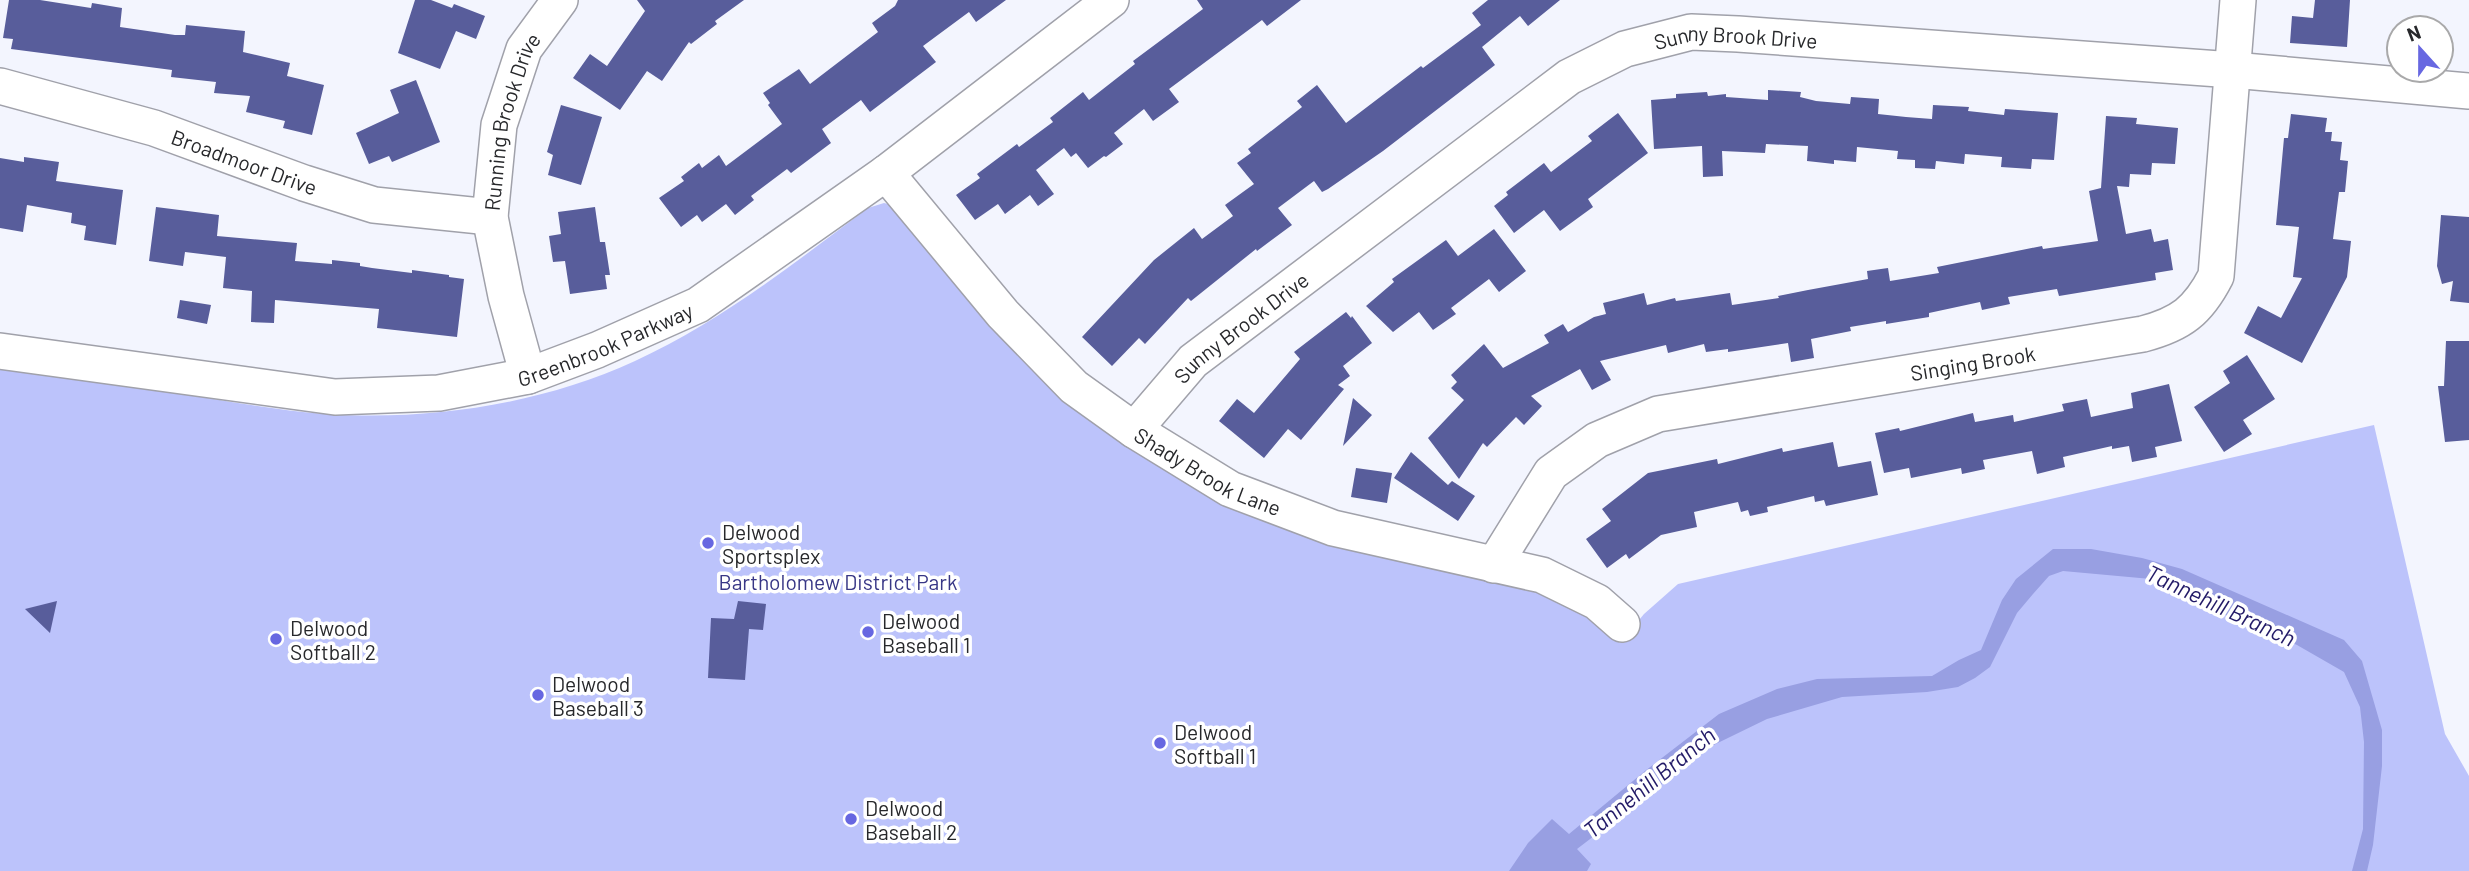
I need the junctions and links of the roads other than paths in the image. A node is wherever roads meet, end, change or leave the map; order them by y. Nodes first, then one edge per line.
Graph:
1 (560, 0) edge
2 (1111, 0) edge
3 (2238, 0) edge
4 (2234, 70) junction
5 (0, 86) edge
6 (2469, 91) edge
7 (886, 173) junction
8 (490, 217) junction
9 (0, 351) edge
10 (528, 376) junction
11 (1134, 429) junction
12 (1493, 565) junction
13 (1622, 624) dead end

1 - 8 street, Running Brook Drive
2 - 7 street, Greenbrook Parkway
3 - 4 street, Singing Brook
4 - 6 street, Sunny Brook Drive
4 - 11 street, Sunny Brook Drive
4 - 12 street, Singing Brook
5 - 8 street, Broadmoor Drive
7 - 10 street, Greenbrook Parkway
7 - 11 street, Shady Brook Lane
8 - 10 street, Running Brook Drive
9 - 10 street, Greenbrook Parkway
11 - 12 street, Shady Brook Lane
12 - 13 street, Shady Brook Lane

